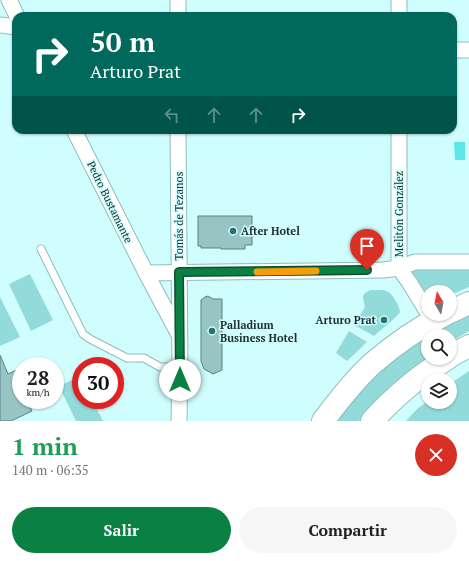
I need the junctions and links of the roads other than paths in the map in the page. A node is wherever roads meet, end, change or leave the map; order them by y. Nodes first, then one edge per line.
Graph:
1 (9, 0) edge
2 (178, 0) edge
3 (399, 0) edge
4 (15, 12) edge
5 (178, 12) edge
6 (399, 12) edge
7 (0, 25) edge
8 (12, 26) edge
9 (457, 50) edge
10 (469, 50) edge
11 (76, 134) edge
12 (178, 134) edge
13 (399, 134) edge
14 (41, 249) dead end
15 (469, 262) edge
16 (399, 268) junction
17 (179, 272) junction
18 (146, 273) junction
19 (421, 296) edge
20 (469, 303) edge
21 (457, 308) edge
22 (429, 321) edge
23 (179, 336) junction
24 (469, 346) edge
25 (457, 353) edge
26 (437, 365) edge
27 (180, 367) junction
28 (179, 421) edge
29 (323, 421) edge
30 (372, 421) edge

1 - 4 street
2 - 5 street
3 - 6 street
7 - 8 street
9 - 10 street
11 - 18 street, Pedro Bustamante
12 - 17 street, Tomás de Tezanos
13 - 16 street, Melitón González
14 - 27 lane
15 - 16 street
16 - 17 street
16 - 19 street, Melitón González
17 - 18 street
17 - 23 street, Tomás de Tezanos
18 - 23 street, Pedro Bustamante
20 - 21 main road
22 - 29 main road
23 - 27 street, Tomás de Tezanos
24 - 25 main road
26 - 30 main road
27 - 28 street, Tomás de Tezanos

